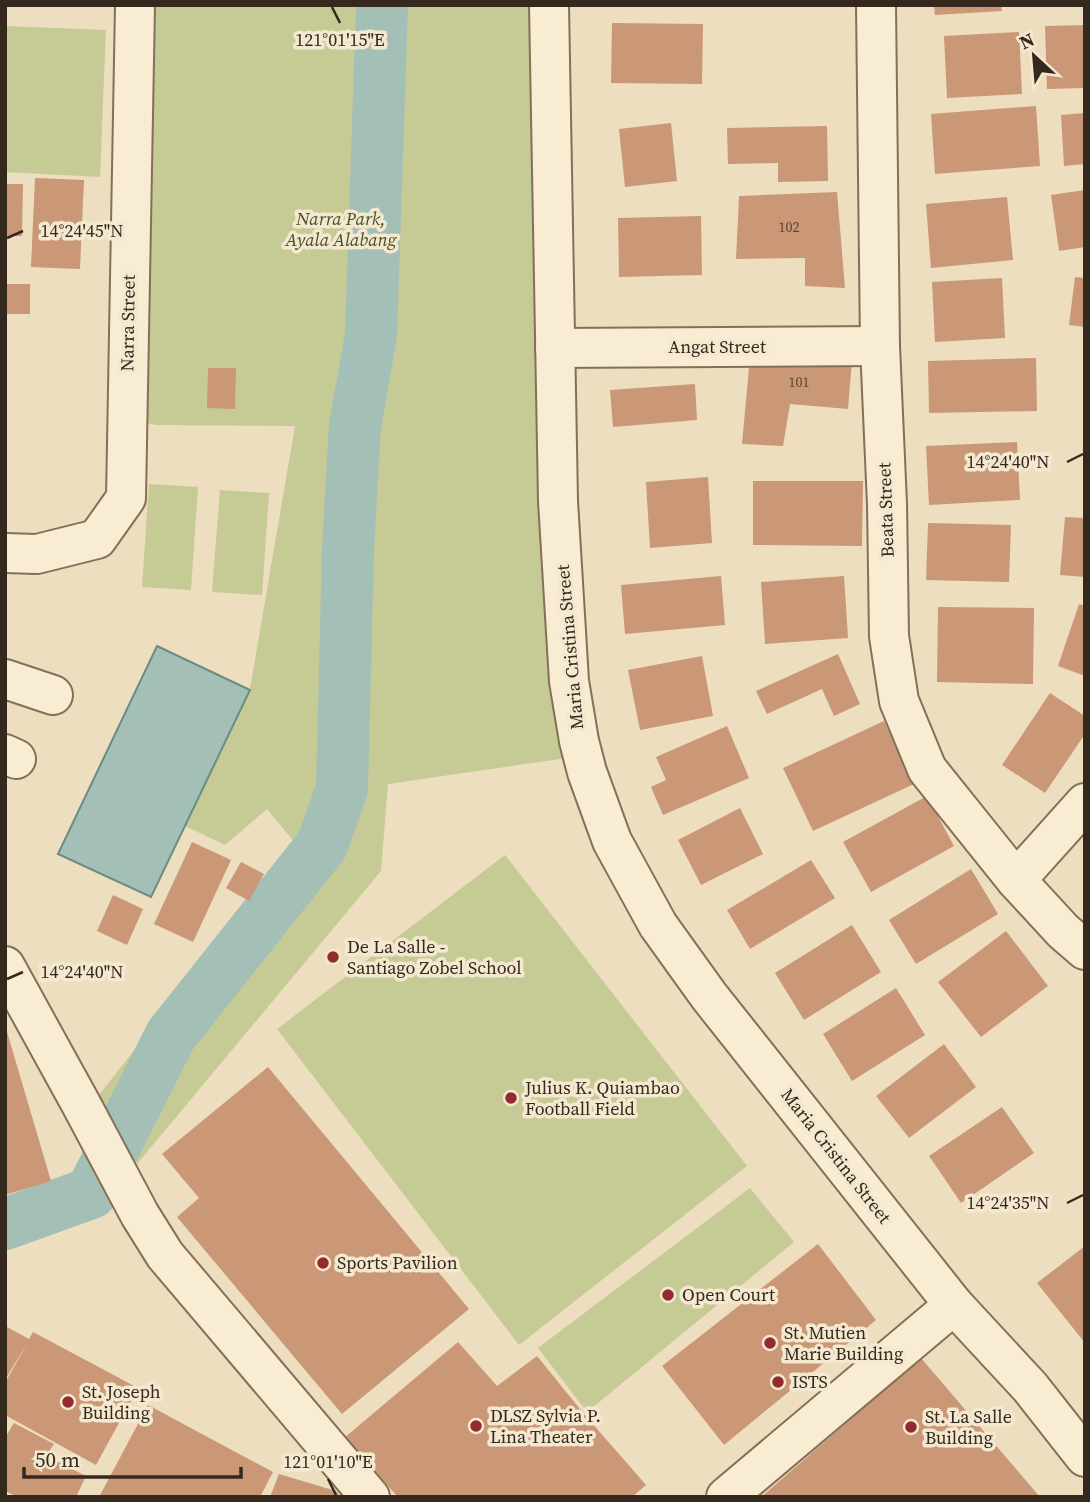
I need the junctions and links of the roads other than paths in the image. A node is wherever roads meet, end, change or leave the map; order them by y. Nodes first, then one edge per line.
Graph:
1 (135, 5) edge
2 (548, 5) edge
3 (876, 5) edge
4 (880, 346) junction
5 (555, 348) junction
6 (5, 553) edge
7 (5, 679) edge
8 (53, 695) dead end
9 (1085, 803) edge
10 (1016, 880) junction
11 (1085, 950) edge
12 (5, 966) edge
13 (954, 1305) junction
14 (1084, 1456) edge
15 (370, 1497) edge
16 (726, 1497) edge

1 - 6 street, Narra Street
2 - 5 street, Maria Cristina Street
3 - 4 street, Beata Street
4 - 5 street, Angat Street
4 - 10 street, Beata Street
5 - 13 street, Maria Cristina Street
7 - 8 street
9 - 10 street
10 - 11 street, Beata Street
12 - 15 street
13 - 14 street, Maria Cristina Street
13 - 16 street

